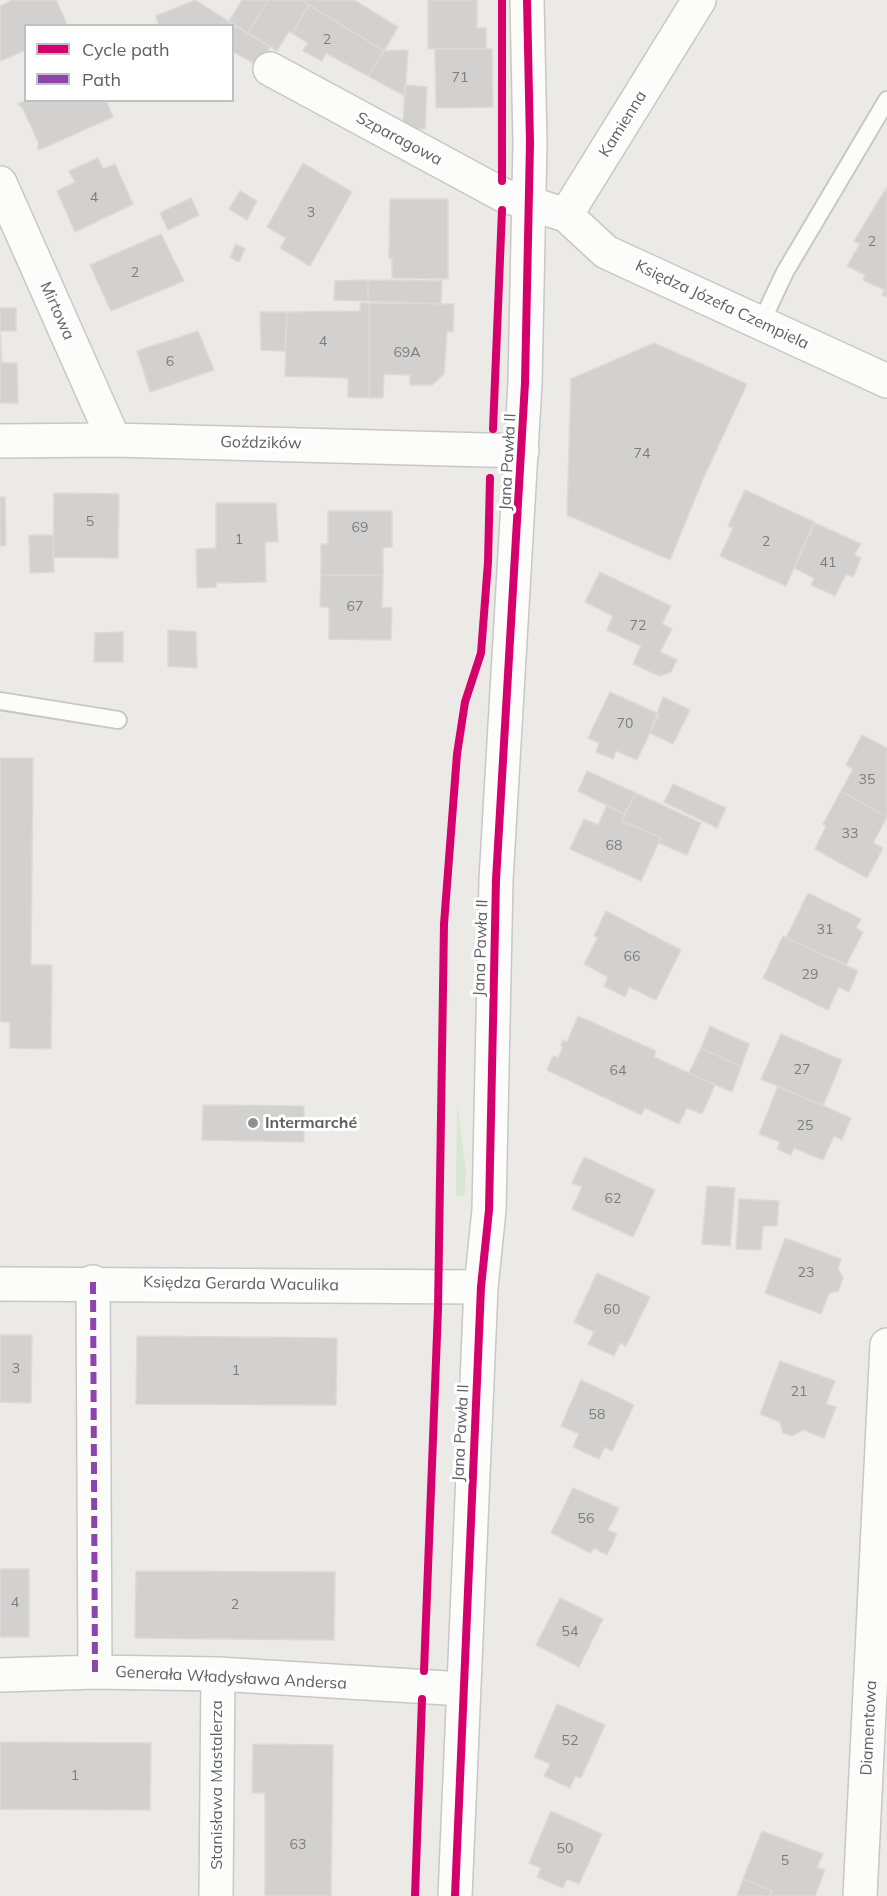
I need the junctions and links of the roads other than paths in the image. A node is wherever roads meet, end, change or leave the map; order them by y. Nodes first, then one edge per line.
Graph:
1 (527, 0) edge
2 (699, 0) edge
3 (270, 69) dead end
4 (887, 100) edge
5 (0, 183) edge
6 (529, 205) junction
7 (566, 215) junction
8 (761, 324) junction
9 (887, 381) edge
10 (114, 440) junction
11 (0, 441) edge
12 (522, 451) junction
13 (0, 701) edge
14 (118, 720) dead end
15 (93, 1282) junction
16 (0, 1284) edge
17 (481, 1287) junction
18 (887, 1345) edge
19 (95, 1672) junction
20 (218, 1674) junction
21 (0, 1675) edge
22 (463, 1689) junction
23 (216, 1896) edge
24 (455, 1896) edge
25 (860, 1896) edge

1 - 6 street, Jana Pawła II
2 - 7 street, Kamienna
3 - 6 street, Szparagowa
4 - 8 lane
5 - 10 street, Mirtowa
6 - 7 street
6 - 12 street, Jana Pawła II
7 - 8 street, Księdza Józefa Czempiela
8 - 9 street, Księdza Józefa Czempiela
10 - 11 street, Goździków
10 - 12 street, Goździków
12 - 17 street, Jana Pawła II
13 - 14 lane
15 - 16 street, Księdza Gerarda Waculika
15 - 17 street, Księdza Gerarda Waculika
15 - 19 street
17 - 22 street, Jana Pawła II
18 - 25 street, Diamentowa
19 - 20 street, Generała Władysława Andersa
19 - 21 street, Generała Władysława Andersa
20 - 22 street, Generała Władysława Andersa
20 - 23 street, Stanisława Mastalerza
22 - 24 street, Jana Pawła II

